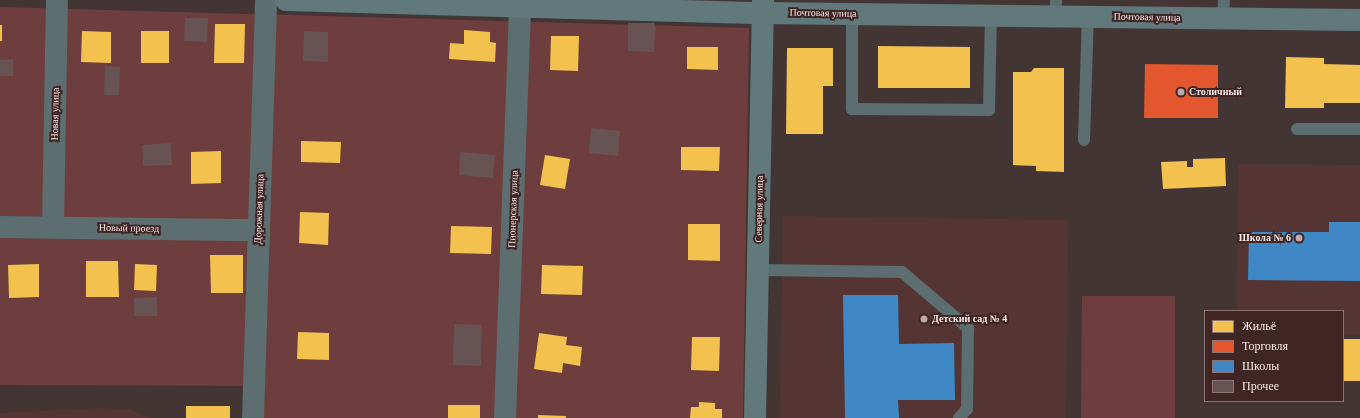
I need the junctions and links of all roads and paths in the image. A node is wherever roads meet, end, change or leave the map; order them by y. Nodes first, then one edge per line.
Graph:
1 (57, 0) edge
2 (266, 0) edge
3 (286, 0) edge
4 (520, 3) edge
5 (763, 6) edge
6 (930, 7) edge
7 (1056, 8) edge
8 (1224, 9) edge
9 (852, 14) junction
10 (991, 15) junction
11 (1088, 16) junction
12 (1360, 20) edge
13 (1297, 129) dead end
14 (1360, 129) edge
15 (1084, 140) dead end
16 (0, 227) edge
17 (53, 227) junction
18 (259, 230) junction
19 (758, 270) junction
20 (253, 418) edge
21 (505, 418) edge
22 (755, 418) edge
23 (959, 418) edge

1 - 17 street, Новая улица
2 - 18 street, Дорожная улица
3 - 4 street, Почтовая улица
4 - 5 street, Почтовая улица
4 - 21 street, Пионерская улица
5 - 9 street, Почтовая улица
5 - 19 street, Северная улица
6 - 9 street, Почтовая улица
6 - 10 street, Почтовая улица
7 - 10 street, Почтовая улица
7 - 11 street, Почтовая улица
8 - 11 street, Почтовая улица
8 - 12 street, Почтовая улица
9 - 10 lane
11 - 15 lane
13 - 14 lane
16 - 17 street, Новый проезд
17 - 18 street, Новый проезд
18 - 20 street, Дорожная улица
19 - 22 street, Северная улица
19 - 23 lane

